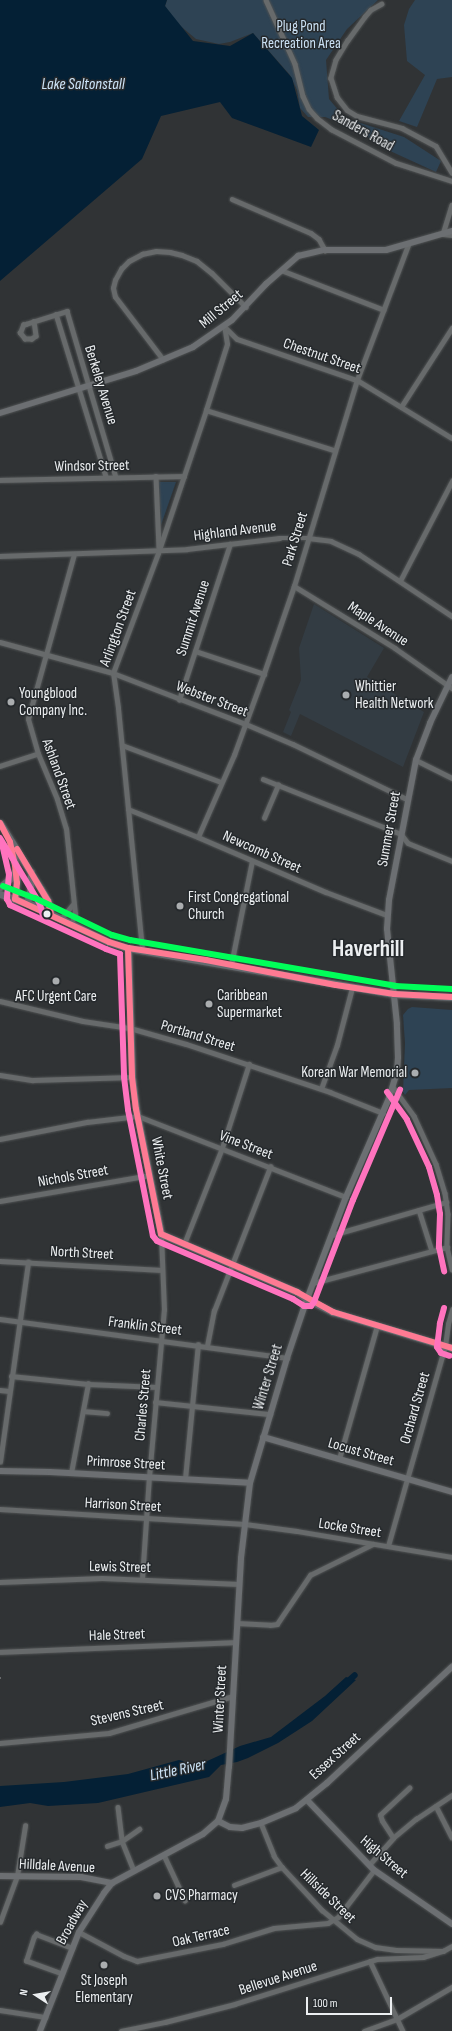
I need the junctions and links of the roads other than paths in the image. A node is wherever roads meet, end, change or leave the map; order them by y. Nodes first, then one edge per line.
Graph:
1 (266, 0) edge
2 (382, 4) dead end
3 (452, 172) edge
4 (452, 181) edge
5 (232, 198) dead end
6 (452, 205) edge
7 (452, 231) edge
8 (443, 234) junction
9 (452, 235) edge
10 (408, 245) junction
11 (325, 250) junction
12 (281, 270) junction
13 (246, 306) junction
14 (384, 310) junction
15 (56, 314) junction
16 (34, 321) junction
17 (224, 326) junction
18 (452, 328) edge
19 (163, 360) junction
20 (357, 380) junction
21 (89, 386) junction
22 (79, 389) junction
23 (401, 407) junction
24 (206, 410) junction
25 (0, 413) edge
26 (452, 438) edge
27 (334, 450) junction
28 (156, 476) junction
29 (184, 476) junction
30 (106, 477) junction
31 (116, 477) junction
32 (0, 480) edge
33 (452, 481) edge
34 (308, 538) junction
35 (230, 544) junction
36 (159, 551) junction
37 (74, 554) junction
38 (0, 556) edge
39 (400, 581) junction
40 (294, 586) junction
41 (452, 616) edge
42 (0, 642) edge
43 (195, 651) junction
44 (46, 656) junction
45 (113, 674) junction
46 (264, 674) junction
47 (452, 677) edge
48 (450, 686) edge
49 (179, 700) junction
50 (246, 724) junction
51 (122, 745) junction
52 (38, 754) junction
53 (416, 760) junction
54 (0, 766) edge
55 (452, 777) edge
56 (263, 779) dead end
57 (222, 782) junction
58 (278, 785) junction
59 (407, 799) junction
60 (128, 809) junction
61 (264, 818) dead end
62 (0, 822) edge
63 (400, 834) junction
64 (198, 837) junction
65 (10, 842) junction
66 (252, 861) junction
67 (452, 861) edge
68 (16, 868) junction
69 (31, 872) junction
70 (0, 887) edge
71 (0, 894) edge
72 (15, 899) junction
73 (26, 903) junction
74 (73, 904) junction
75 (51, 914) junction
76 (387, 915) junction
77 (61, 919) junction
78 (71, 924) junction
79 (128, 948) junction
80 (142, 949) junction
81 (231, 965) junction
82 (352, 988) junction
83 (394, 994) junction
84 (452, 997) edge
85 (0, 1001) edge
86 (130, 1028) junction
87 (249, 1064) junction
88 (0, 1075) edge
89 (132, 1077) junction
90 (393, 1087) junction
91 (321, 1089) junction
92 (383, 1113) junction
93 (138, 1116) junction
94 (0, 1139) edge
95 (222, 1148) junction
96 (270, 1167) junction
97 (150, 1175) junction
98 (346, 1196) junction
99 (0, 1201) edge
100 (446, 1202) junction
101 (419, 1210) junction
102 (160, 1234) junction
103 (332, 1235) junction
104 (184, 1244) junction
105 (448, 1247) junction
106 (432, 1251) junction
107 (0, 1261) edge
108 (28, 1262) junction
109 (232, 1264) junction
110 (452, 1269) edge
111 (162, 1270) junction
112 (313, 1283) junction
113 (307, 1299) junction
114 (452, 1310) edge
115 (0, 1319) edge
116 (20, 1322) junction
117 (377, 1326) junction
118 (161, 1340) junction
119 (198, 1345) junction
120 (207, 1346) junction
121 (449, 1347) edge
122 (287, 1358) junction
123 (11, 1376) junction
124 (88, 1384) junction
125 (157, 1387) junction
126 (0, 1390) edge
127 (9, 1391) junction
128 (155, 1402) junction
129 (191, 1406) junction
130 (83, 1411) junction
131 (107, 1414) dead end
132 (270, 1414) junction
133 (263, 1437) junction
134 (338, 1459) junction
135 (0, 1462) edge
136 (0, 1471) edge
137 (71, 1473) junction
138 (149, 1477) junction
139 (407, 1478) junction
140 (185, 1479) junction
141 (250, 1483) junction
142 (452, 1491) edge
143 (0, 1509) edge
144 (146, 1518) junction
145 (245, 1524) junction
146 (373, 1544) junction
147 (388, 1546) junction
148 (452, 1557) edge
149 (142, 1579) junction
150 (0, 1582) edge
151 (239, 1584) junction
152 (237, 1623) junction
153 (236, 1642) junction
154 (0, 1652) edge
155 (452, 1667) edge
156 (233, 1696) junction
157 (0, 1743) edge
158 (409, 1788) dead end
159 (452, 1796) edge
160 (307, 1800) junction
161 (436, 1806) junction
162 (118, 1807) dead end
163 (218, 1821) junction
164 (261, 1823) junction
165 (24, 1826) dead end
166 (139, 1829) dead end
167 (452, 1837) edge
168 (394, 1838) junction
169 (122, 1841) junction
170 (107, 1846) dead end
171 (164, 1855) junction
172 (282, 1867) junction
173 (372, 1867) junction
174 (134, 1871) junction
175 (0, 1876) edge
176 (17, 1876) junction
177 (112, 1883) junction
178 (234, 1885) dead end
179 (185, 1900) dead end
180 (334, 1921) junction
181 (0, 1922) edge
182 (452, 1924) edge
183 (79, 1932) junction
184 (452, 1946) edge
185 (72, 1948) junction
186 (443, 1951) junction
187 (370, 1961) junction
188 (62, 1974) junction
189 (452, 1987) edge
190 (0, 2010) edge
191 (45, 2017) junction
192 (396, 2019) junction
193 (40, 2031) edge
194 (121, 2031) edge
195 (364, 2031) edge
196 (403, 2031) edge

1 - 4 street, Sanders Road
2 - 3 street
5 - 11 street
6 - 8 street
7 - 8 main road, Mill Street
8 - 9 street
8 - 10 main road, Mill Street
10 - 11 main road, Mill Street
10 - 14 street, Park Street
11 - 12 main road, Mill Street
12 - 13 main road, Mill Street
12 - 14 street
13 - 17 main road, Mill Street
13 - 19 street
14 - 20 street, Park Street
15 - 16 street, Berkeley Avenue
15 - 21 street, Berkeley Avenue
15 - 22 street, Berkeley Avenue
16 - 16 street, Berkeley Avenue
17 - 19 main road, Mill Street
17 - 20 street, Chestnut Street
17 - 24 street, Arlington Street
18 - 23 street
19 - 21 main road, Mill Street
20 - 23 street, Chestnut Street
20 - 27 street, Park Street
21 - 22 main road, Mill Street
21 - 31 street, Berkeley Avenue
22 - 25 main road, Mill Street
22 - 30 street, Berkeley Avenue
23 - 26 street, Chestnut Street
24 - 27 street
24 - 29 street, Arlington Street
27 - 34 street, Park Street
28 - 29 street, Windsor Street
28 - 31 street, Windsor Street
28 - 36 street
29 - 36 street, Arlington Street
30 - 31 street, Windsor Street
30 - 32 street, Windsor Street
33 - 39 street
34 - 35 street, Highland Avenue
34 - 39 street, Highland Avenue
34 - 40 street, Park Street
35 - 36 street, Highland Avenue
35 - 43 street, Summit Avenue
36 - 37 street, Highland Avenue
36 - 45 street, Arlington Street
37 - 38 street, Highland Avenue
37 - 44 street, Ashland Street
39 - 41 street, Highland Avenue
40 - 46 street, Park Street
40 - 48 street, Maple Avenue
42 - 44 street, Webster Street
43 - 46 street
43 - 49 street, Summit Avenue
44 - 45 street, Webster Street
44 - 52 street, Ashland Street
45 - 49 street, Webster Street
45 - 51 street, Arlington Street
46 - 50 street, Park Street
47 - 48 main road, Summer Street
48 - 53 main road, Summer Street
49 - 50 street, Webster Street
50 - 57 street, Park Street
50 - 59 street, Webster Street
51 - 57 street
51 - 60 street, Arlington Street
52 - 54 street
52 - 74 street, Ashland Street
53 - 55 street
53 - 59 main road, Summer Street
56 - 58 street
57 - 64 street, Park Street
58 - 61 street
58 - 63 street
59 - 63 main road, Summer Street
60 - 64 street, Newcomb Street
60 - 80 street, Arlington Street
62 - 65 main road
63 - 67 street
63 - 76 main road, Summer Street
64 - 66 street, Newcomb Street
65 - 68 main road
65 - 69 main road
66 - 76 street, Newcomb Street
66 - 81 street
68 - 70 main road
68 - 72 main road
69 - 73 main road
69 - 75 main road
71 - 72 main road
72 - 73 main road
73 - 75 main road
74 - 77 street
74 - 78 street, Ashland Street
75 - 77 main road
76 - 83 main road, Summer Street
77 - 78 main road
78 - 79 main road
79 - 80 main road
79 - 86 main road, White Street
80 - 81 main road
81 - 82 main road
82 - 83 main road
82 - 91 street
83 - 84 main road
83 - 90 main road, Winter Street
85 - 86 street, Portland Street
86 - 87 street, Portland Street
86 - 89 main road, White Street
87 - 91 street, Portland Street
87 - 95 street
88 - 89 street
89 - 93 main road, White Street
90 - 92 main road, Winter Street
90 - 100 street
91 - 92 street, Portland Street
92 - 98 main road, Winter Street
93 - 94 street
93 - 95 street, Vine Street
93 - 97 main road, White Street
95 - 96 street, Vine Street
95 - 104 street
96 - 98 street, Vine Street
96 - 109 street
97 - 99 street, Nichols Street
97 - 102 main road, White Street
98 - 103 main road, Winter Street
100 - 101 street
100 - 105 street
101 - 103 street
101 - 106 street
102 - 104 main road
102 - 111 street, Charles Street
103 - 112 main road, Winter Street
104 - 109 main road
105 - 106 street
105 - 110 street
106 - 112 street
107 - 108 street, North Street
108 - 111 street, North Street
108 - 116 street
109 - 113 main road
109 - 120 street
111 - 118 street, Charles Street
112 - 113 main road, Winter Street
113 - 117 main road
113 - 122 main road, Winter Street
114 - 121 street, Orchard Street
115 - 116 street, Franklin Street
116 - 118 street, Franklin Street
116 - 123 street
117 - 121 main road
117 - 134 street
118 - 119 street, Franklin Street
118 - 125 street, Charles Street
119 - 120 street, Franklin Street
119 - 129 street
120 - 122 street, Franklin Street
121 - 139 street, Orchard Street
122 - 132 main road, Winter Street
123 - 124 street
123 - 127 street
124 - 125 street
124 - 130 street
125 - 128 street, Charles Street
126 - 127 street
127 - 135 street
128 - 129 street
128 - 138 street, Charles Street
129 - 132 street
129 - 140 street
130 - 131 street
130 - 137 street
132 - 133 main road, Winter Street
133 - 134 main road, Locust Street
133 - 141 main road, Winter Street
134 - 139 main road, Locust Street
136 - 137 main road, Primrose Street
137 - 138 main road, Primrose Street
138 - 140 main road, Primrose Street
138 - 144 street, Charles Street
139 - 142 main road, Locust Street
139 - 147 street, Orchard Street
140 - 141 main road, Primrose Street
141 - 145 main road, Winter Street
143 - 144 street, Harrison Street
144 - 145 street, Harrison Street
144 - 149 street, Charles Street
145 - 146 street, Locke Street
145 - 151 main road, Winter Street
146 - 147 street, Locke Street
146 - 152 street
147 - 148 street, Locke Street
149 - 150 street, Lewis Street
149 - 151 street, Lewis Street
151 - 152 main road, Winter Street
152 - 153 main road, Winter Street
153 - 154 street, Hale Street
153 - 156 main road, Winter Street
155 - 160 main road, Essex Street
156 - 157 street, Stevens Street
156 - 163 main road, Winter Street
158 - 168 street
159 - 161 street
160 - 164 main road, Essex Street
160 - 173 main road, High Street
161 - 167 street
161 - 168 street
162 - 169 street
163 - 164 main road, Essex Street
163 - 171 main road, Broadway
164 - 172 street, Hillside Street
165 - 176 street
166 - 169 street
168 - 173 street
169 - 170 street
169 - 174 street
171 - 174 main road, Broadway
171 - 179 street
172 - 178 street
172 - 180 street, Hillside Street
173 - 180 street
173 - 182 main road, High Street
174 - 177 main road, Broadway
175 - 176 main road, Hilldale Avenue
176 - 177 main road, Hilldale Avenue
176 - 181 street
177 - 183 main road, Broadway
180 - 183 street, Oak Terrace
180 - 186 street, Hillside Street
183 - 185 main road, Broadway
184 - 186 street, Hillside Street
185 - 188 main road, Broadway
185 - 188 street
186 - 187 street, Bellevue Avenue
187 - 192 street
187 - 194 street, Bellevue Avenue
188 - 191 main road, Broadway
189 - 192 street
190 - 191 street
191 - 193 main road, Broadway
192 - 195 street
192 - 196 street

